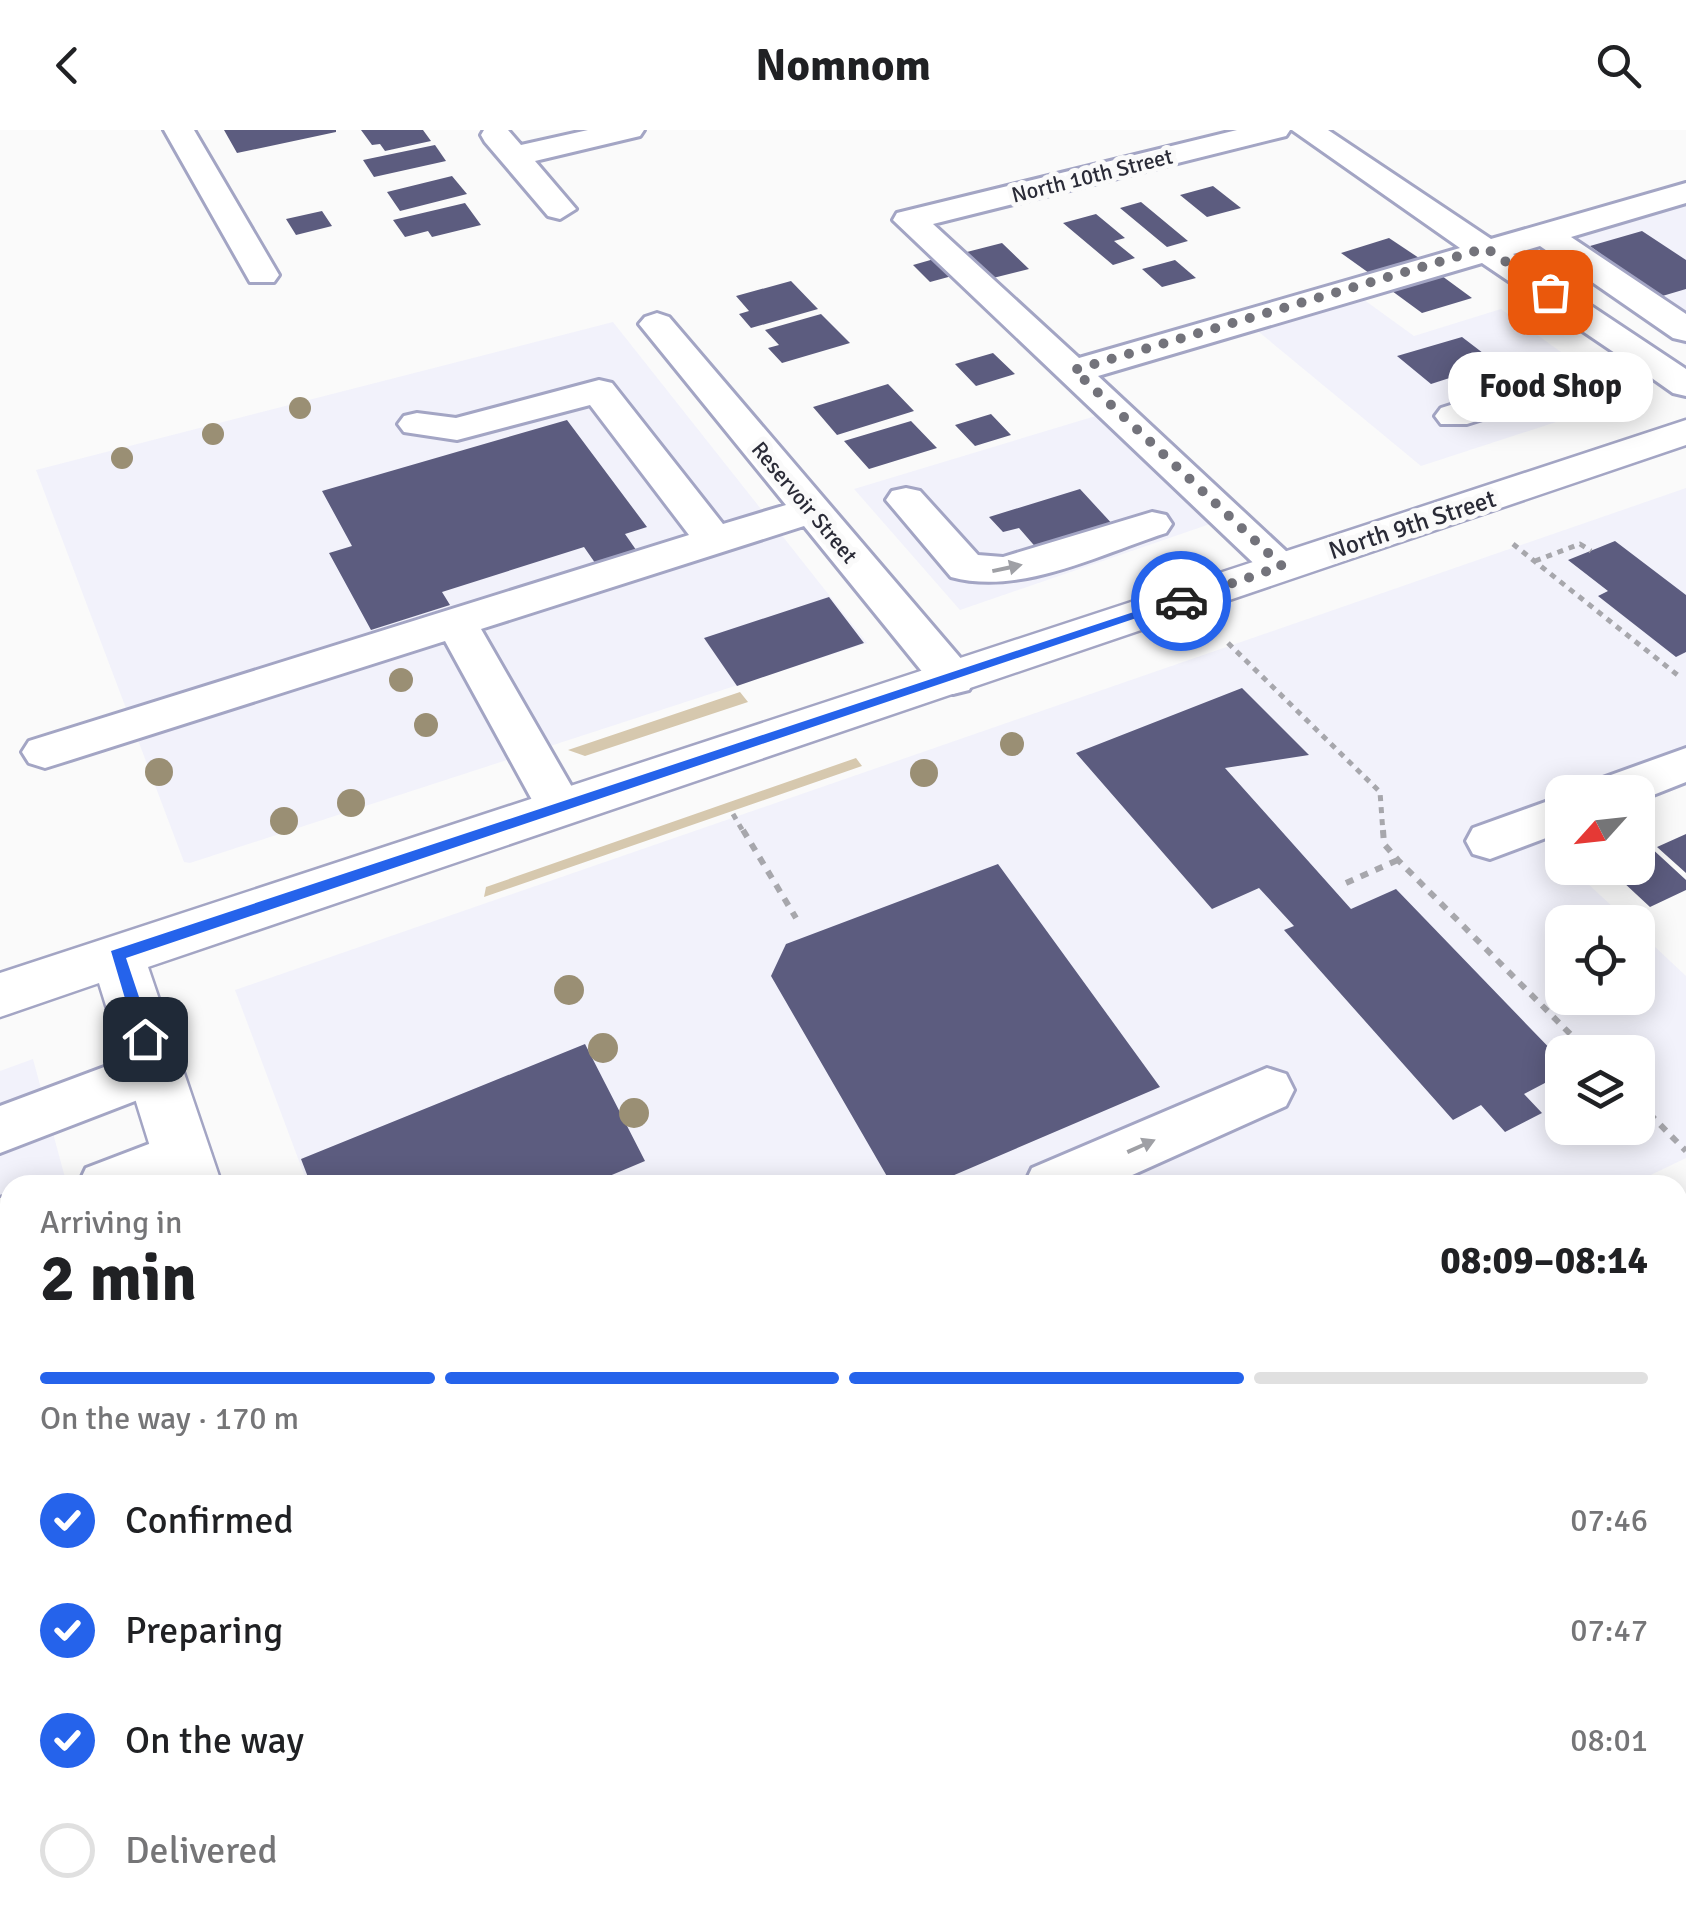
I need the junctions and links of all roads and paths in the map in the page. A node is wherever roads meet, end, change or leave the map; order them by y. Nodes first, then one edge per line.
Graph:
1 (179, 130) edge
2 (492, 130) edge
3 (629, 130) edge
4 (1276, 130) edge
5 (1306, 130) edge
6 (514, 156) junction
7 (1686, 193) edge
8 (560, 209) dead end
9 (1543, 233) junction
10 (1486, 248) junction
11 (262, 276) dead end
12 (1680, 321) edge
13 (657, 324) dead end
14 (1629, 346) junction
15 (1074, 370) junction
16 (1686, 385) edge
17 (1454, 416) dead end
18 (417, 424) dead end
19 (1686, 432) edge
20 (906, 500) dead end
21 (812, 510) junction
22 (1152, 524) dead end
23 (715, 541) junction
24 (1513, 544) dead end
25 (1590, 551) dead end
26 (1535, 561) junction
27 (1282, 566) junction
28 (456, 622) junction
29 (1228, 643) dead end
30 (1680, 677) dead end
31 (953, 679) junction
32 (44, 752) dead end
33 (1686, 764) edge
34 (1655, 776) edge
35 (560, 808) junction
36 (733, 814) dead end
37 (1545, 820) edge
38 (1490, 842) dead end
39 (1398, 860) junction
40 (1346, 883) dead end
41 (796, 918) dead end
42 (117, 955) junction
43 (0, 995) edge
44 (1571, 1035) edge
45 (155, 1070) junction
46 (1267, 1090) dead end
47 (1655, 1119) edge
48 (0, 1130) edge
49 (1686, 1151) edge
50 (188, 1170) edge
51 (161, 1175) edge
52 (1075, 1175) edge

1 - 11 street
2 - 6 street
3 - 6 street
4 - 15 street, North 10th Street
5 - 10 street
6 - 8 street
7 - 9 street
9 - 10 street
9 - 12 street
10 - 14 street
10 - 15 street
12 - 14 street
13 - 21 street, Reservoir Street
14 - 16 street
14 - 17 street
15 - 27 street
18 - 23 street
19 - 27 main road, North 9th Street
20 -> 22 street
21 - 23 street
21 - 31 street, Reservoir Street
23 - 28 street
24 - 26 path
25 - 26 path
26 - 30 path
27 - 31 main road, North 9th Street
28 - 32 street
28 - 35 street
29 - 39 path
31 - 35 main road, North 9th Street
33 - 34 street
35 - 42 main road, North 9th Street
36 - 41 path
37 - 38 street
39 - 40 path
39 - 44 path
42 - 43 main road, North 9th Street
42 - 45 main road
45 - 48 street
45 - 50 main road
52 -> 46 street
47 - 49 path
50 - 51 street

